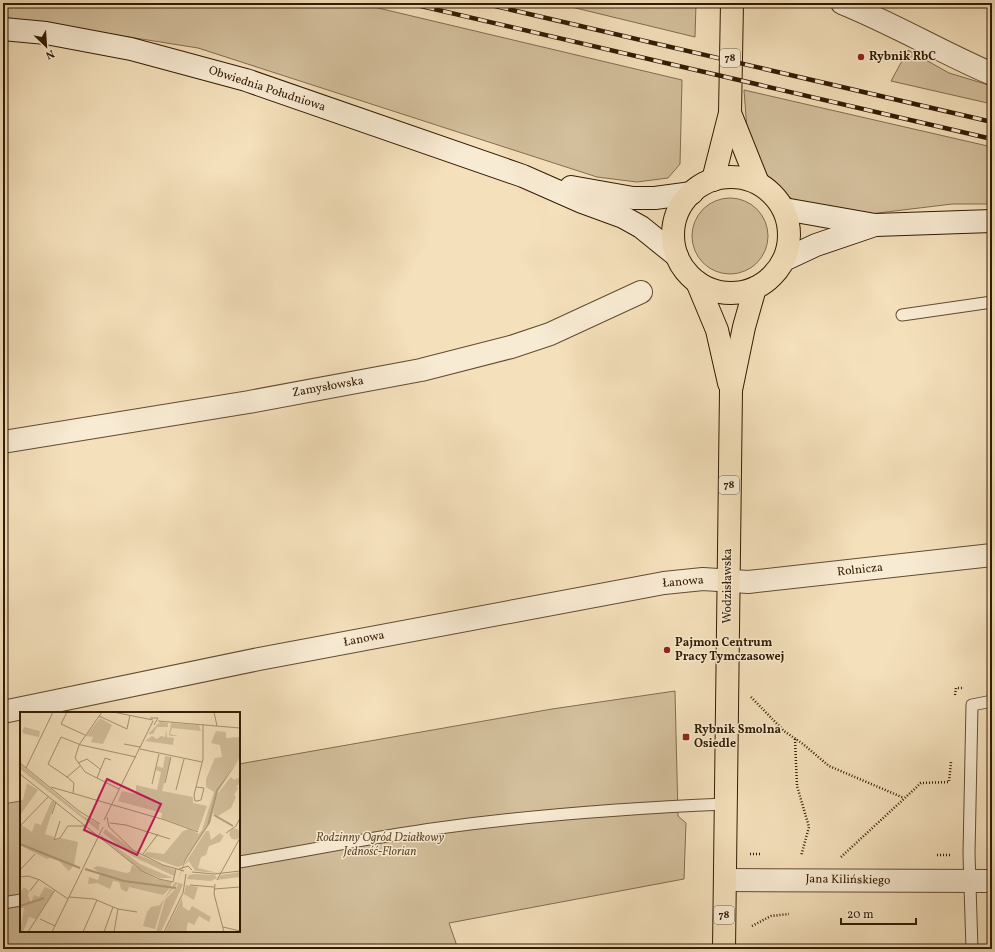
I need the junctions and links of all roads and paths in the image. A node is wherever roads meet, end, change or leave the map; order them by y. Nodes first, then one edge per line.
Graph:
1 (732, 3) edge
2 (842, 3) edge
3 (3, 29) edge
4 (992, 74) edge
5 (730, 113) junction
6 (523, 176) junction
7 (713, 180) junction
8 (758, 184) junction
9 (692, 192) junction
10 (784, 209) junction
11 (992, 221) edge
12 (875, 225) junction
13 (677, 256) junction
14 (784, 260) junction
15 (697, 282) junction
16 (755, 288) junction
17 (641, 292) dead end
18 (992, 302) edge
19 (902, 315) dead end
20 (731, 390) junction
21 (3, 442) edge
22 (992, 555) edge
23 (728, 580) junction
24 (970, 688) dead end
25 (748, 693) dead end
26 (955, 696) dead end
27 (992, 701) edge
28 (3, 712) edge
29 (795, 738) junction
30 (951, 758) dead end
31 (904, 798) junction
32 (726, 804) junction
33 (801, 856) dead end
34 (841, 857) dead end
35 (240, 862) edge
36 (725, 880) junction
37 (970, 881) junction
38 (992, 881) edge
39 (20, 900) edge
40 (3, 903) edge
41 (789, 914) dead end
42 (752, 926) dead end
43 (724, 949) edge
44 (972, 949) edge

1 - 5 main road, 78
2 - 4 street
3 - 6 street, Obwiednia Południowa
5 - 7 main road, 78
5 - 8 main road, 78
6 - 9 street, Obwiednia Południowa
6 - 13 street, Obwiednia Południowa
7 - 8 main road, 78
7 - 9 main road, 78
8 - 10 main road, 78
9 - 13 main road, 78
10 - 12 street
10 - 14 main road, 78
11 - 12 street
12 - 14 street
13 - 15 main road, 78
14 - 16 main road, 78
15 - 16 main road, 78
15 - 20 main road, Wodzisławska / 78
16 - 20 main road, Wodzisławska / 78
17 - 21 street, Zamysłowska
18 - 19 lane
20 - 23 main road, Wodzisławska / 78
22 - 23 street, Rolnicza
23 - 28 street, Łanowa
23 - 32 main road, Wodzisławska / 78
24 - 26 path
25 - 29 path
27 - 37 lane
29 - 31 path
29 - 33 path
30 - 31 path
31 - 34 path
32 - 35 lane
32 - 36 main road, Wodzisławska / 78
36 - 37 street, Jana Kilińskiego
36 - 43 main road, Wodzisławska / 78
37 - 38 street, Jana Kilińskiego
37 - 44 lane
39 - 40 lane
41 - 42 path

